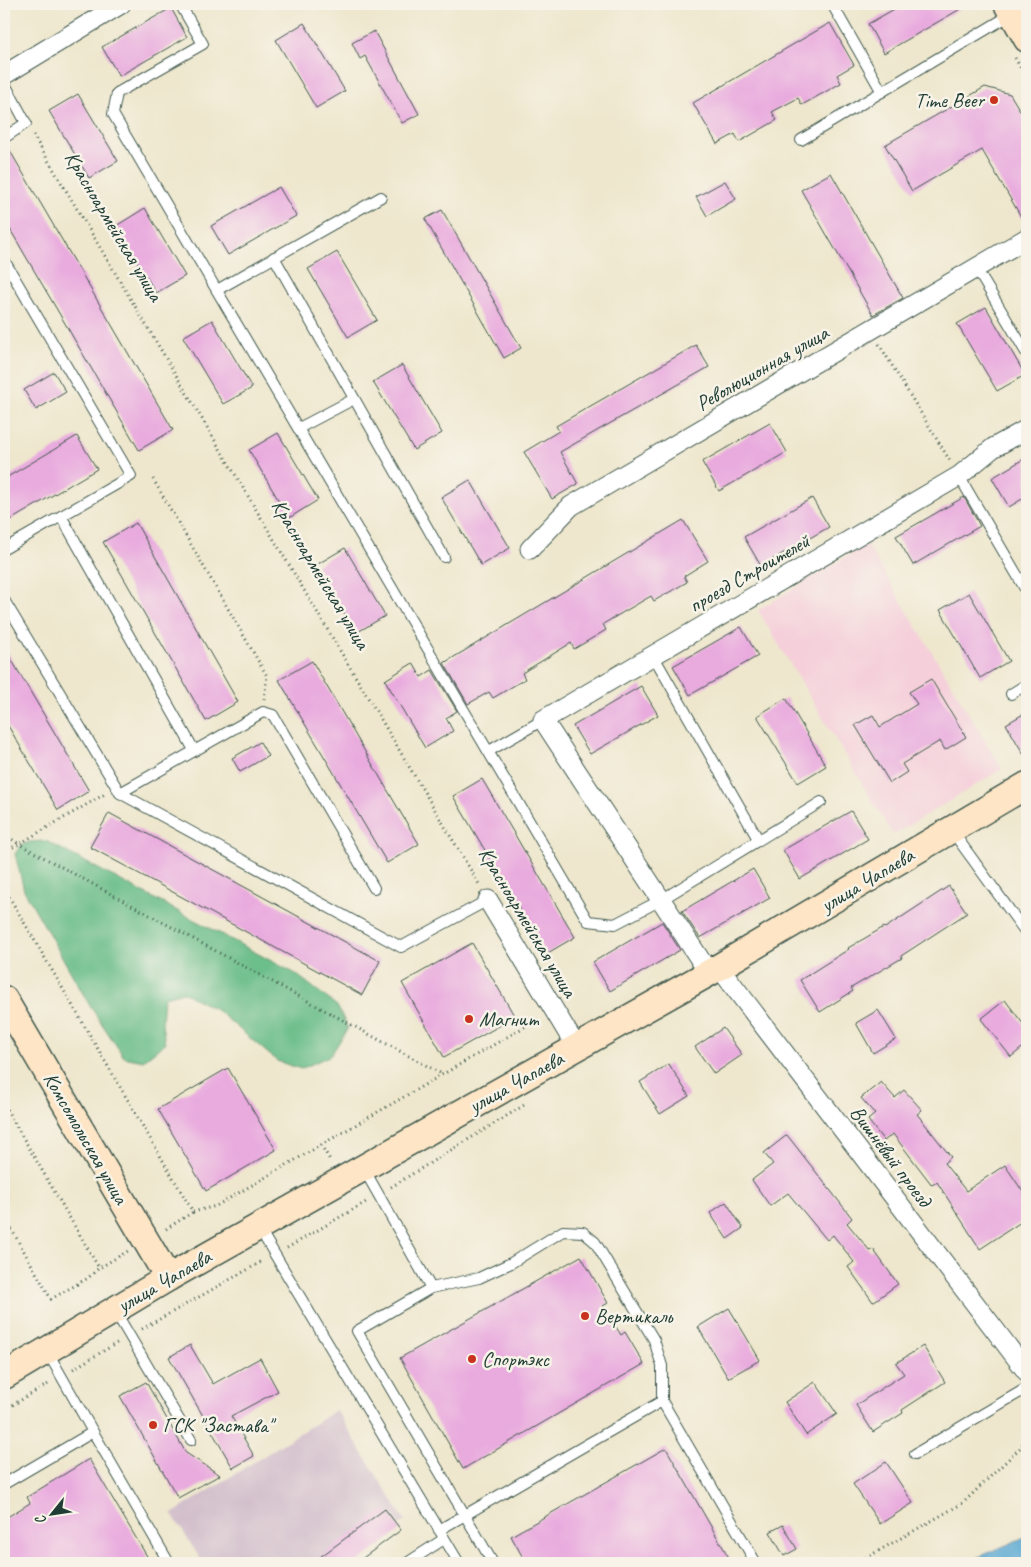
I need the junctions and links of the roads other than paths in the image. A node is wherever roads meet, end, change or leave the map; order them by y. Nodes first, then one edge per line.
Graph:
1 (121, 4) edge
2 (180, 4) edge
3 (832, 4) edge
4 (1019, 24) edge
5 (4, 75) edge
6 (4, 82) edge
7 (882, 92) junction
8 (4, 138) edge
9 (801, 140) dead end
10 (380, 197) dead end
11 (1027, 238) edge
12 (274, 257) junction
13 (4, 260) edge
14 (976, 268) junction
15 (217, 290) junction
16 (1027, 354) edge
17 (354, 398) junction
18 (299, 428) junction
19 (1027, 428) edge
20 (959, 476) junction
21 (61, 516) junction
22 (4, 549) edge
23 (530, 549) dead end
24 (444, 557) dead end
25 (1027, 592) edge
26 (4, 600) edge
27 (653, 655) junction
28 (1027, 684) edge
29 (1011, 694) dead end
30 (543, 720) junction
31 (194, 750) junction
32 (489, 751) junction
33 (1027, 785) edge
34 (118, 790) junction
35 (820, 802) dead end
36 (952, 830) junction
37 (758, 839) junction
38 (374, 888) dead end
39 (488, 900) joint
40 (661, 900) junction
41 (1027, 934) edge
42 (714, 970) junction
43 (4, 999) edge
44 (577, 1048) junction
45 (363, 1168) junction
46 (258, 1228) junction
47 (168, 1278) junction
48 (431, 1288) junction
49 (115, 1310) junction
50 (46, 1350) junction
51 (1027, 1372) edge
52 (4, 1376) edge
53 (1027, 1388) edge
54 (662, 1401) junction
55 (93, 1432) junction
56 (191, 1440) dead end
57 (915, 1454) dead end
58 (4, 1484) edge
59 (465, 1515) junction
60 (442, 1534) junction
61 (169, 1563) edge
62 (407, 1563) edge
63 (459, 1563) edge
64 (493, 1563) edge
65 (756, 1563) edge

1 - 5 street
2 - 15 lane
3 - 7 lane
4 - 7 lane
6 - 8 lane
7 - 9 lane
10 - 12 lane
11 - 14 street, Революционная улица
12 - 15 lane
12 - 17 lane
13 - 21 lane
14 - 16 lane
14 - 23 street, Революционная улица
15 - 18 lane
17 - 18 lane
17 - 24 lane
18 - 32 lane
19 - 20 street, проезд Строителей
20 - 25 lane
20 - 27 street, проезд Строителей
21 - 22 lane
21 - 31 lane
26 - 34 lane
27 - 30 street, проезд Строителей
27 - 37 lane
28 - 29 lane
30 - 32 lane, проезд Строителей
30 - 40 street, Вишнёвый проезд
31 - 34 lane
31 - 38 lane
32 - 40 lane
33 - 36 street, улица Чапаева
34 - 39 lane
35 - 37 lane
36 - 41 lane
36 - 42 street, улица Чапаева
37 - 40 lane
39 - 44 street, Красноармейская улица
40 - 42 street, Вишнёвый проезд
42 - 44 street, улица Чапаева
42 - 51 street, Вишнёвый проезд
43 - 47 street, Комсомольская улица
44 - 45 street, улица Чапаева
45 - 46 street, улица Чапаева
45 - 48 lane
46 - 47 street, улица Чапаева
46 - 60 lane
47 - 49 street, улица Чапаева
48 - 54 lane
48 - 59 lane
49 - 50 street, улица Чапаева
49 - 56 lane
50 - 52 street, улица Чапаева
50 - 55 lane
53 - 57 lane
54 - 59 lane
54 - 65 lane
55 - 58 lane
55 - 61 lane
59 - 60 lane
59 - 64 lane
60 - 62 lane
60 - 63 lane

